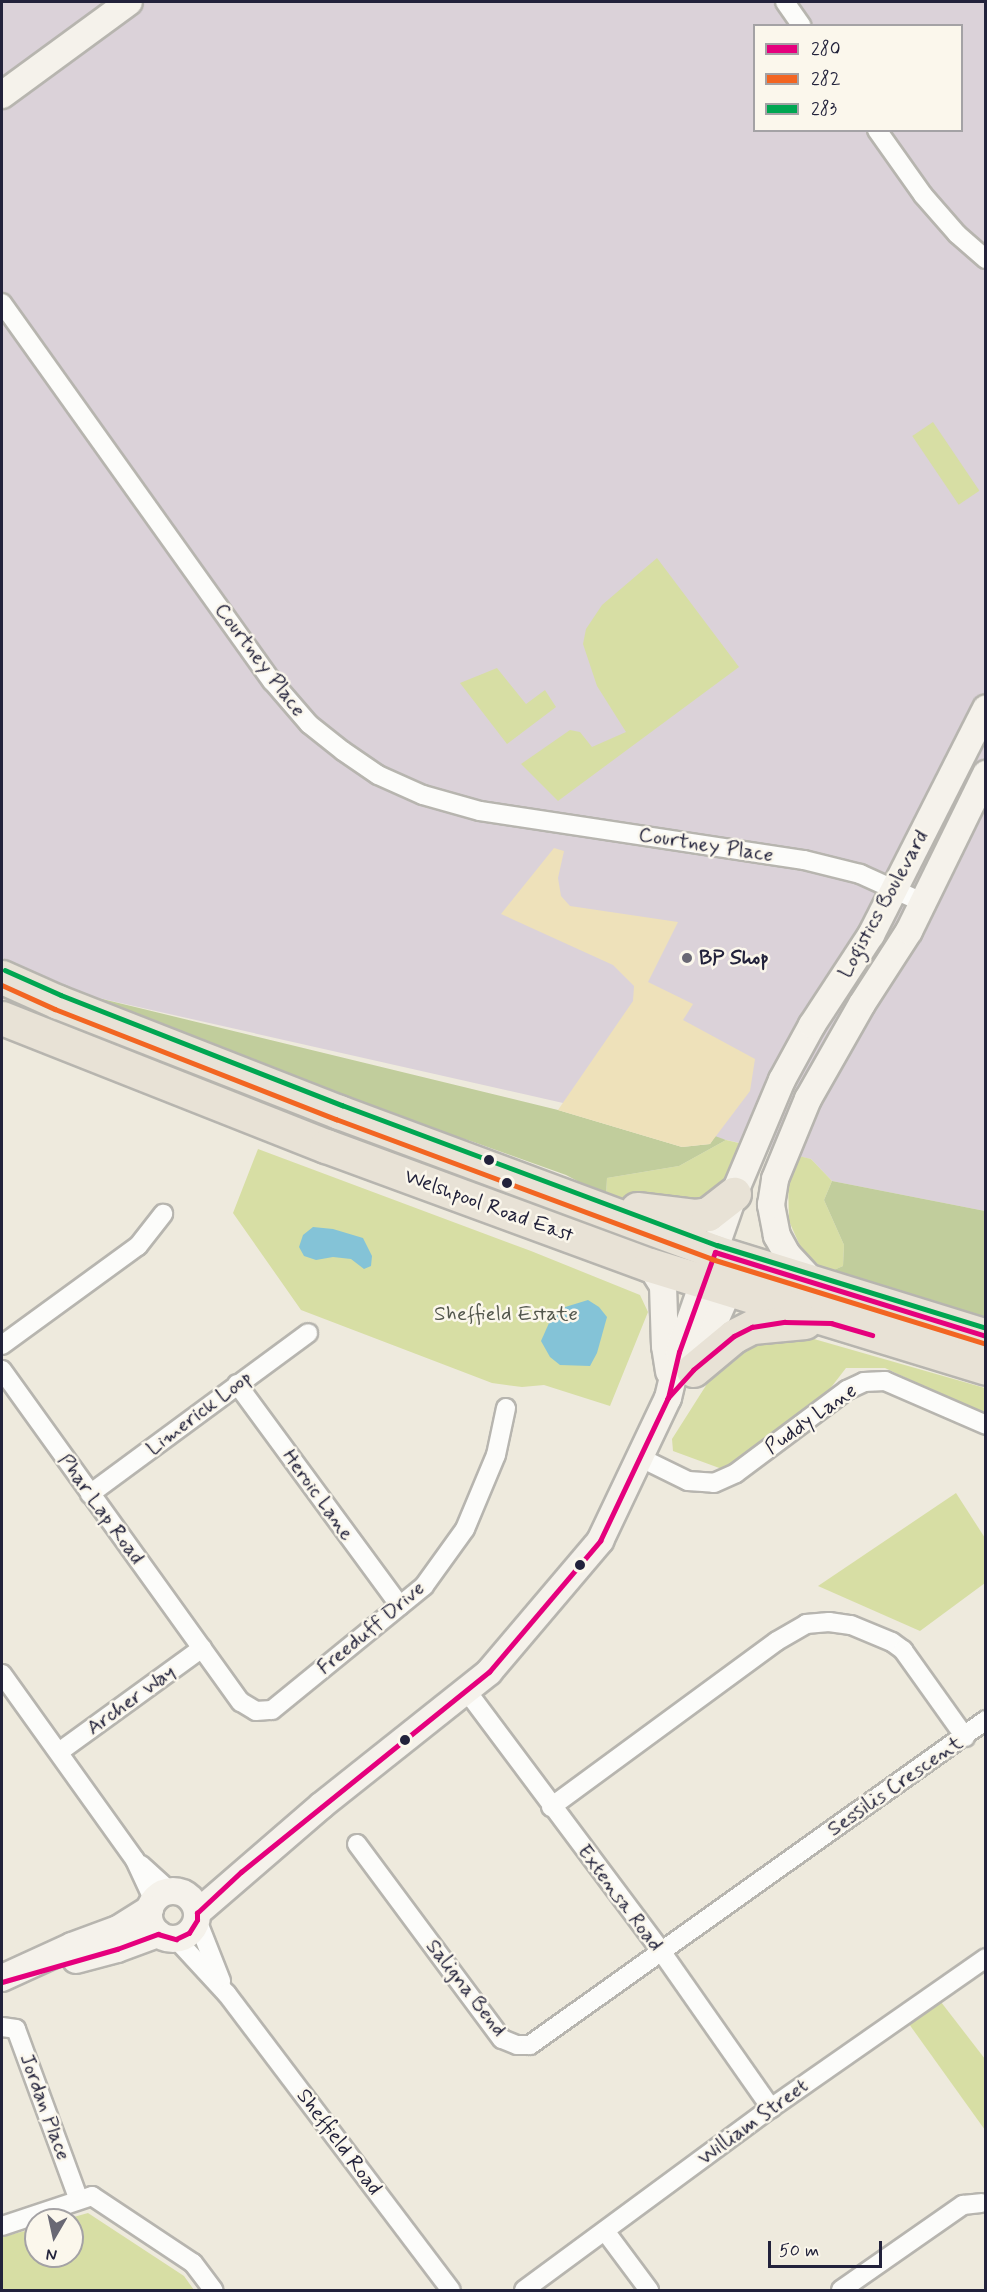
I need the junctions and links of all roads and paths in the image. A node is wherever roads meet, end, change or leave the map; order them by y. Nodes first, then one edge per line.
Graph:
1 (129, 2) edge
2 (785, 2) edge
3 (801, 24) edge
4 (2, 95) edge
5 (878, 132) edge
6 (986, 259) edge
7 (2, 303) edge
8 (986, 708) edge
9 (986, 774) edge
10 (894, 887) junction
11 (922, 902) junction
12 (2, 977) edge
13 (2, 1018) edge
14 (431, 1145) junction
15 (734, 1194) junction
16 (163, 1214) dead end
17 (650, 1265) junction
18 (723, 1271) junction
19 (816, 1285) junction
20 (831, 1323) junction
21 (309, 1333) dead end
22 (986, 1336) edge
23 (2, 1344) edge
24 (986, 1368) edge
25 (2, 1370) edge
26 (237, 1384) junction
27 (677, 1384) junction
28 (506, 1408) dead end
29 (986, 1425) edge
30 (641, 1458) junction
31 (90, 1494) junction
32 (400, 1606) junction
33 (202, 1648) junction
34 (2, 1674) edge
35 (466, 1690) junction
36 (986, 1720) edge
37 (965, 1737) junction
38 (59, 1752) junction
39 (551, 1806) junction
40 (357, 1844) dead end
41 (176, 1905) junction
42 (167, 1936) junction
43 (661, 1951) junction
44 (986, 1958) edge
45 (2, 1980) edge
46 (227, 1994) junction
47 (2, 2027) edge
48 (771, 2108) junction
49 (79, 2200) junction
50 (981, 2203) dead end
51 (2, 2226) edge
52 (605, 2231) junction
53 (845, 2289) edge
54 (213, 2290) edge
55 (452, 2290) edge
56 (525, 2290) edge
57 (650, 2290) edge

1 - 4 street
2 - 3 street
5 - 6 street
7 - 10 street, Courtney Place
8 - 10 street, Logistics Boulevard
9 - 11 street, Logistics Boulevard
10 - 11 street, Courtney Place
10 - 15 street, Logistics Boulevard
11 - 19 street, Logistics Boulevard
12 - 14 highway, Welshpool Road East
13 - 17 highway, Welshpool Road East
14 - 15 highway
14 - 18 highway, Welshpool Road East
15 - 18 street, Logistics Boulevard
16 - 23 street
17 - 18 highway, Welshpool Road East
17 - 27 street
18 - 19 highway, Welshpool Road East
18 - 20 highway, Welshpool Road East
18 - 27 street, Logistics Boulevard
19 - 22 highway, Welshpool Road East
20 - 24 highway, Welshpool Road East
20 - 27 highway
21 - 26 street, Limerick Loop
25 - 31 street, Phar Lap Road
26 - 31 street, Limerick Loop
26 - 32 street, Heroic Lane
27 - 30 street, Logistics Boulevard
28 - 32 street, Freeduff Drive
29 - 30 street, Puddy Lane
30 - 35 street, Logistics Boulevard
31 - 33 street, Phar Lap Road
32 - 33 street, Freeduff Drive
33 - 38 street, Archer Way
34 - 38 street, Sheffield Road
35 - 39 street, Extensa Road
35 - 41 street, Logistics Boulevard
36 - 37 street
37 - 39 street, Sessilis Crescent
37 - 43 street, Sessilis Crescent
38 - 41 street, Sheffield Road
39 - 43 street, Extensa Road
40 - 43 street, Saligna Bend
41 - 42 street
41 - 42 street
41 - 45 street
41 - 46 street, Sheffield Road
42 - 45 street
42 - 46 street, Sheffield Road
43 - 48 street, Extensa Road
44 - 48 street, William Street
46 - 55 street, Sheffield Road
47 - 49 street, Jordan Place
48 - 52 street, William Street
49 - 51 street
49 - 54 street
50 - 53 street
52 - 56 street, William Street
52 - 57 street

